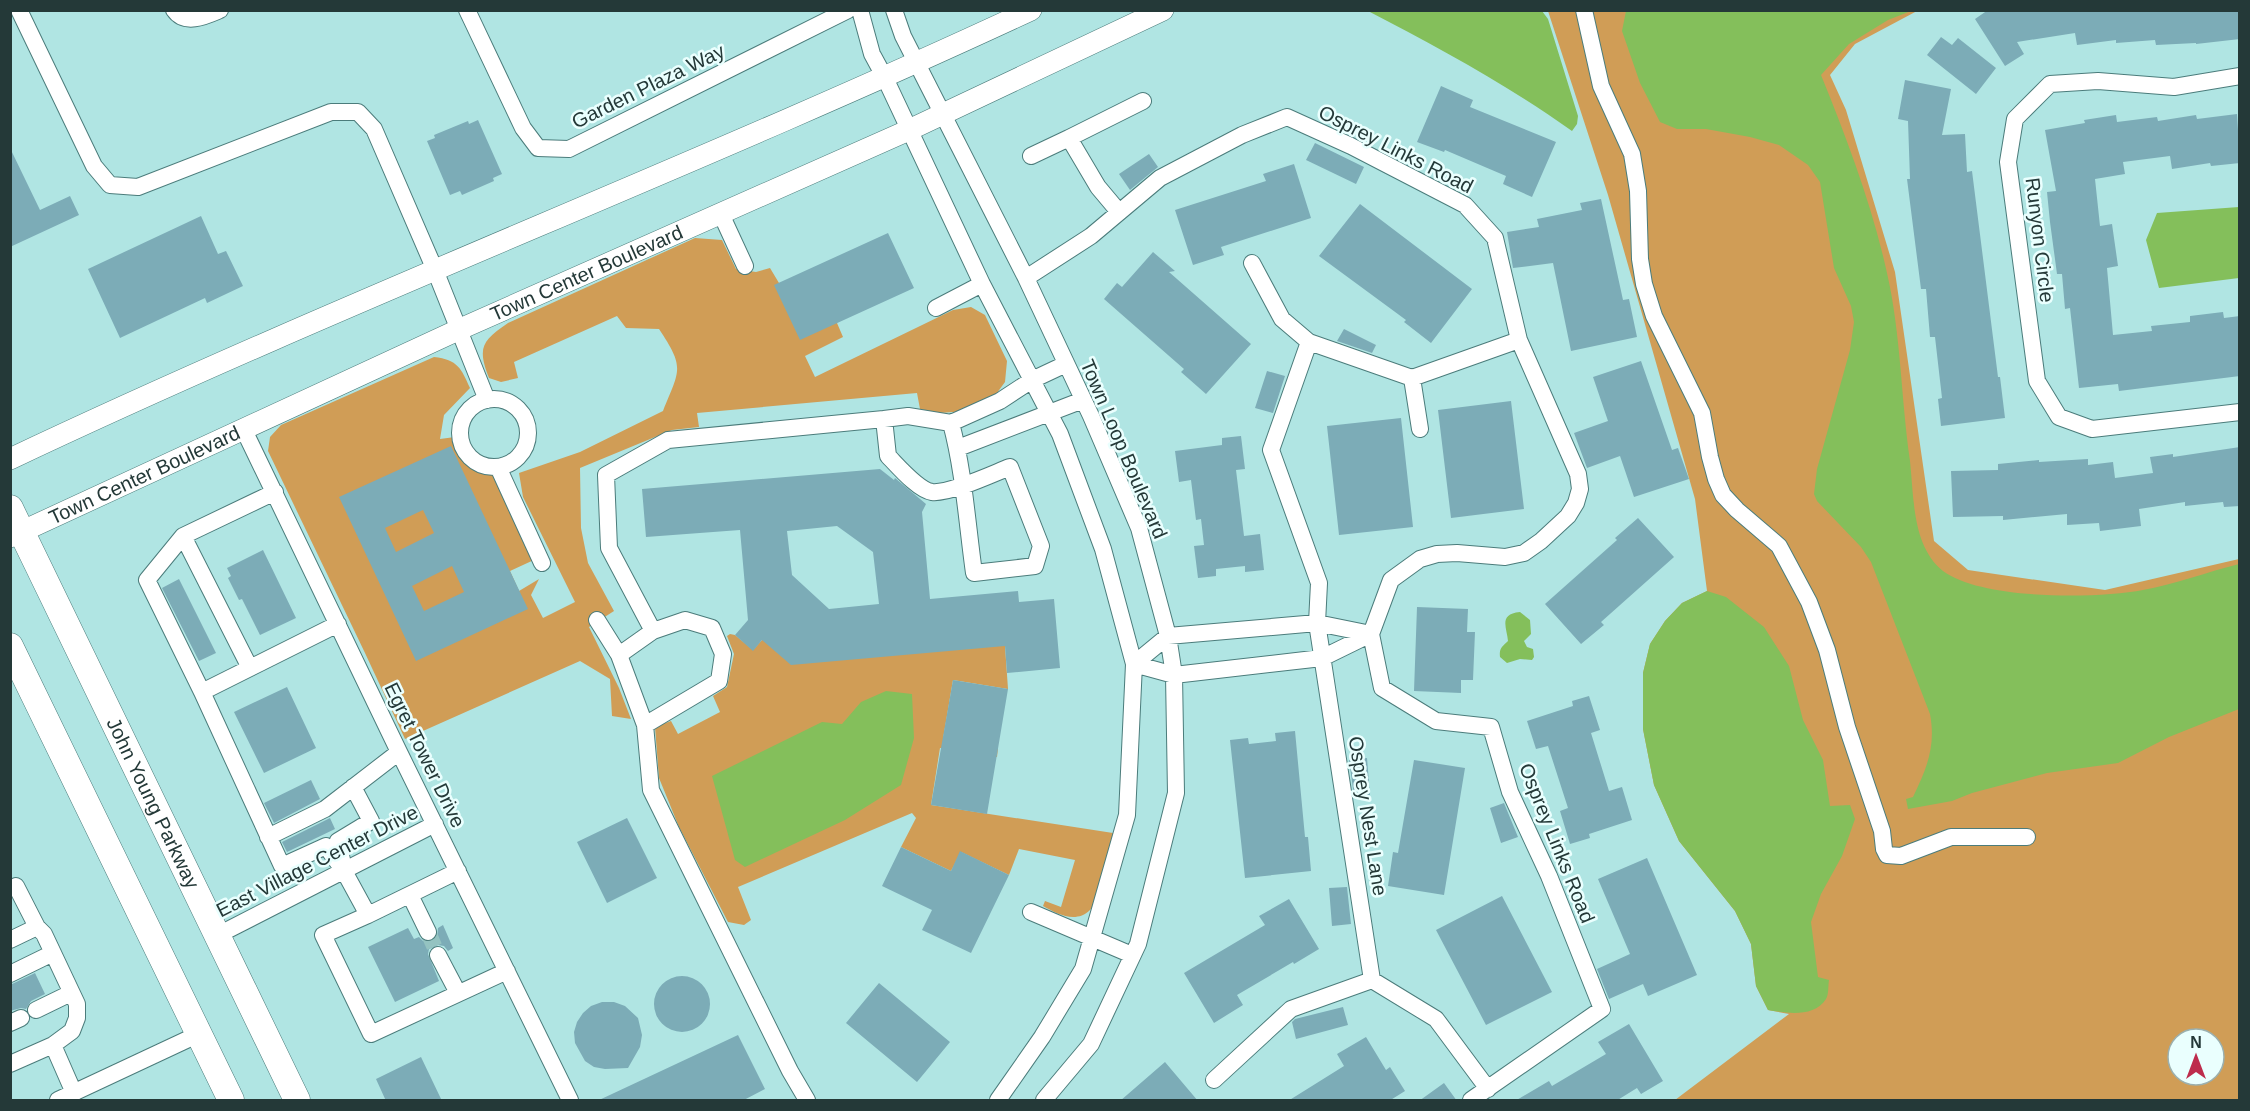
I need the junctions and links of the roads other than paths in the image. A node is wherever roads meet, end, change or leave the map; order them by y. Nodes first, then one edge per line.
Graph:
1 (19, 10) edge
2 (174, 10) edge
3 (220, 10) edge
4 (467, 10) edge
5 (848, 10) edge
6 (860, 10) edge
7 (894, 10) edge
8 (1031, 10) edge
9 (1163, 10) edge
10 (1584, 10) edge
11 (917, 64) junction
12 (2240, 76) edge
13 (885, 78) junction
14 (1143, 101) dead end
15 (944, 113) junction
16 (909, 130) junction
17 (1069, 138) junction
18 (1031, 156) dead end
19 (1119, 212) junction
20 (721, 214) junction
21 (1252, 263) dead end
22 (745, 266) dead end
23 (435, 270) junction
24 (1026, 278) junction
25 (982, 284) junction
26 (936, 308) dead end
27 (458, 330) junction
28 (1519, 340) junction
29 (1309, 342) junction
30 (1066, 364) junction
31 (1412, 378) junction
32 (1032, 380) junction
33 (487, 400) junction
34 (1083, 400) junction
35 (2240, 412) edge
36 (1050, 414) junction
37 (884, 419) junction
38 (951, 423) junction
39 (243, 428) junction
40 (1420, 429) dead end
41 (958, 448) junction
42 (10, 459) edge
43 (498, 467) junction
44 (963, 486) junction
45 (275, 492) junction
46 (10, 508) edge
47 (16, 535) edge
48 (183, 536) junction
49 (542, 563) dead end
50 (597, 620) dead end
51 (1317, 623) junction
52 (338, 624) junction
53 (653, 631) junction
54 (1371, 634) junction
55 (1168, 636) junction
56 (10, 646) edge
57 (619, 654) junction
58 (1322, 658) junction
59 (1134, 664) junction
60 (250, 668) junction
61 (1174, 675) junction
62 (202, 692) junction
63 (645, 725) junction
64 (399, 752) junction
65 (353, 788) junction
66 (435, 824) junction
67 (268, 837) junction
68 (2027, 837) dead end
69 (344, 871) junction
70 (458, 871) junction
71 (12, 884) edge
72 (410, 895) junction
73 (1031, 912) dead end
74 (368, 915) junction
75 (37, 927) junction
76 (428, 932) tunnel mouth
77 (218, 935) junction
78 (1092, 937) junction
79 (10, 940) edge
80 (52, 953) junction
81 (438, 955) tunnel mouth
82 (1132, 955) junction
83 (507, 971) junction
84 (10, 974) edge
85 (1372, 980) junction
86 (71, 993) junction
87 (458, 993) junction
88 (36, 1010) dead end
89 (199, 1034) junction
90 (53, 1045) junction
91 (10, 1065) edge
92 (1215, 1080) dead end
93 (1488, 1089) junction
94 (80, 1094) edge
95 (58, 1101) edge
96 (231, 1101) edge
97 (297, 1101) edge
98 (570, 1101) edge
99 (807, 1101) edge
100 (998, 1101) edge
101 (1044, 1101) edge
102 (1471, 1101) edge

1 - 23 street
2 - 3 street
4 - 5 street, Garden Plaza Way
6 - 13 street
7 - 11 street, Town Loop Boulevard
8 - 11 main road
9 - 15 main road, Town Center Boulevard
10 - 68 street
11 - 13 main road
11 - 15 street, Town Loop Boulevard
12 - 35 street, Runyon Circle
13 - 16 street
13 - 23 main road
14 - 17 street
15 - 16 main road, Town Center Boulevard
15 - 24 street, Town Loop Boulevard
16 - 20 main road, Town Center Boulevard
16 - 25 street
17 - 18 street
17 - 19 street
19 - 24 street, Osprey Links Road
19 - 28 street, Osprey Links Road
20 - 22 street
20 - 27 main road, Town Center Boulevard
21 - 29 street
23 - 27 street
23 - 42 main road
24 - 30 street, Town Loop Boulevard
25 - 26 street
25 - 32 street
27 - 33 street
27 - 39 main road, Town Center Boulevard
28 - 31 street
28 - 54 street, Osprey Links Road
29 - 31 street
29 - 51 street, Osprey Nest Lane
30 - 32 street
30 - 34 street, Town Loop Boulevard
31 - 40 street
32 - 36 street
32 - 38 street
33 - 43 street
33 - 43 street
34 - 36 street
34 - 55 street, Town Loop Boulevard
36 - 41 street
36 - 59 street
37 - 38 street
37 - 44 street
37 - 53 street
38 - 41 street
39 - 45 street, Egret Tower Drive
39 - 47 main road, Town Center Boulevard
41 - 44 street
43 - 49 street
44 - 44 street
45 - 48 street
45 - 52 street, Egret Tower Drive
46 - 47 highway, John Young Parkway
47 - 77 highway, John Young Parkway
48 - 60 street
48 - 62 street
50 - 57 street
51 - 54 street
51 - 55 street
51 - 58 street, Osprey Nest Lane
52 - 60 street
52 - 64 street, Egret Tower Drive
53 - 57 street
53 - 63 street
54 - 58 street
54 - 93 street, Osprey Links Road
55 - 59 street
55 - 61 street, Town Loop Boulevard
56 - 89 highway
57 - 63 street
58 - 61 street
58 - 85 street, Osprey Nest Lane
59 - 61 street
59 - 78 street
60 - 62 street
61 - 82 street, Town Loop Boulevard
62 - 67 street
63 - 99 street
64 - 65 street
64 - 66 street, Egret Tower Drive
65 - 67 street
65 - 69 street
66 - 69 street, East Village Center Drive
66 - 70 street, Egret Tower Drive
67 - 69 street
69 - 74 street
69 - 77 street, East Village Center Drive
70 - 72 street
70 - 83 street, Egret Tower Drive
71 - 75 street
72 - 74 street
72 - 76 street
73 - 78 street
74 - 87 street
75 - 79 street
75 - 80 street
77 - 97 highway, John Young Parkway
78 - 82 street
78 - 100 street
80 - 84 street
80 - 86 street
81 - 87 street
82 - 101 street, Town Loop Boulevard
83 - 87 street
83 - 98 street, Egret Tower Drive
85 - 92 street
85 - 93 street
86 - 88 street
86 - 90 street
89 - 94 street
89 - 96 highway
90 - 91 street
90 - 94 street
93 - 102 street, Osprey Links Road
94 - 95 street

